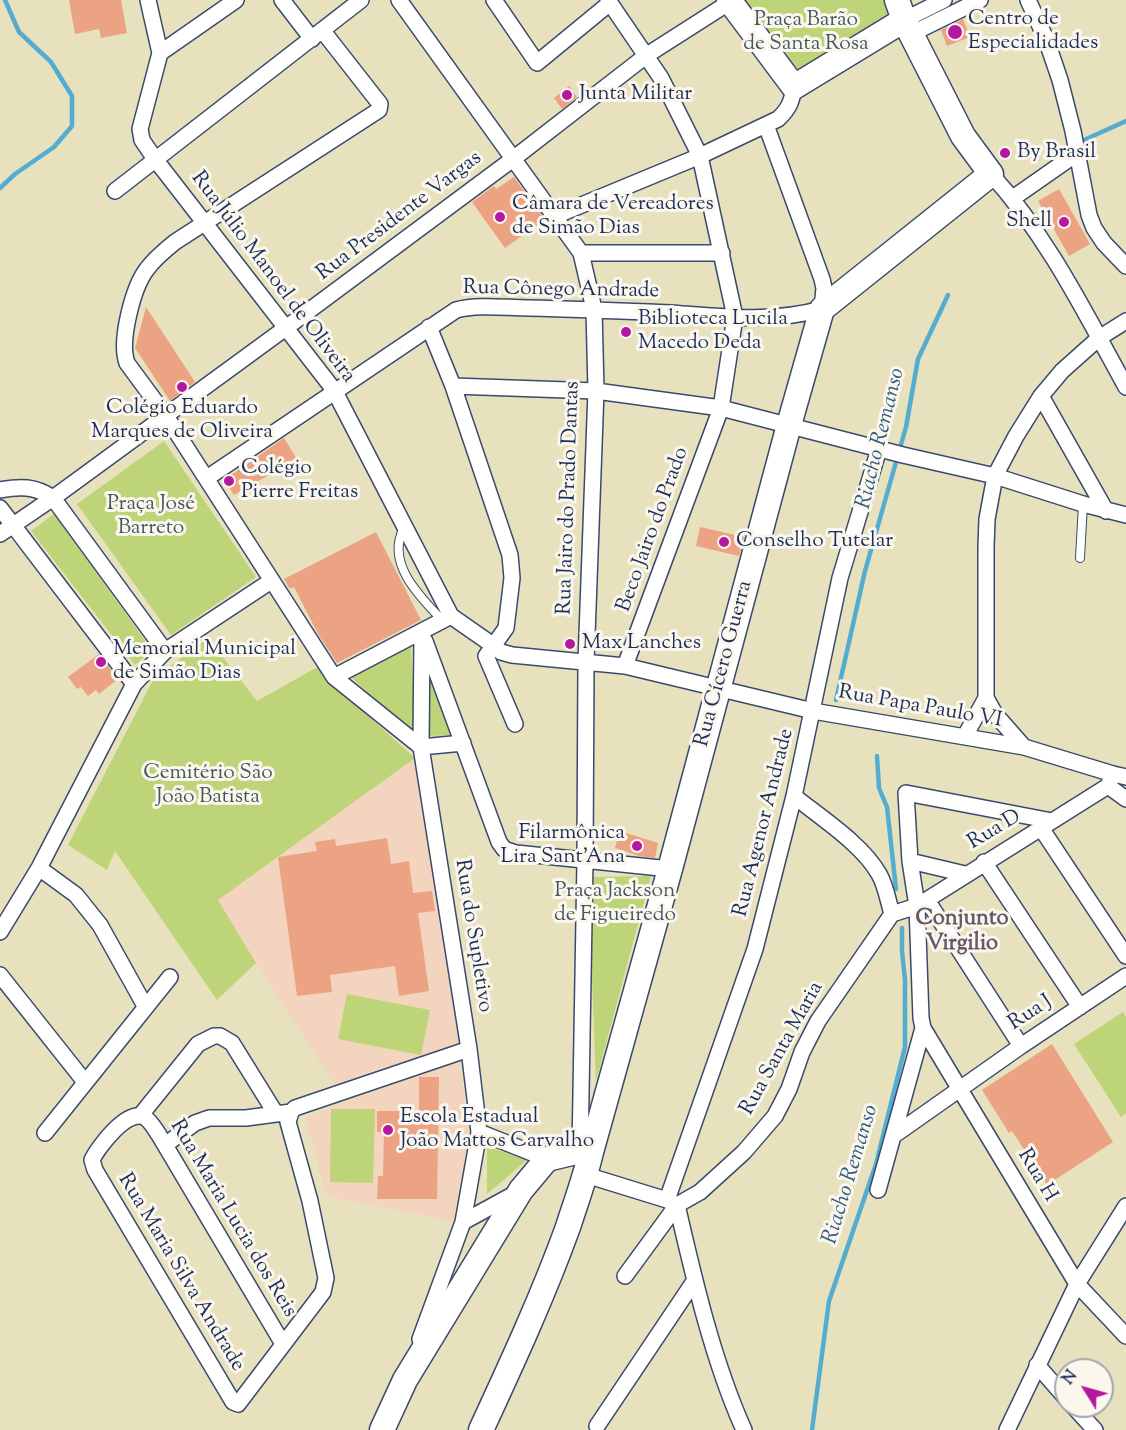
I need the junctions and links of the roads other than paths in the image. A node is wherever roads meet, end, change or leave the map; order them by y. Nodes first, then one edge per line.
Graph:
1 (148, 0) edge
2 (236, 0) edge
3 (282, 0) edge
4 (361, 0) edge
5 (399, 0) edge
6 (494, 0) edge
7 (944, 0) edge
8 (980, 0) edge
9 (1028, 0) edge
10 (609, 1) edge
11 (730, 1) edge
12 (904, 18) edge
13 (317, 34) junction
14 (160, 53) junction
15 (647, 55) junction
16 (794, 87) junction
17 (766, 125) junction
18 (1076, 154) junction
19 (700, 156) junction
20 (155, 159) junction
21 (513, 159) junction
22 (991, 174) junction
23 (116, 191) dead end
24 (1013, 198) junction
25 (555, 216) junction
26 (205, 223) junction
27 (580, 253) junction
28 (722, 253) junction
29 (1126, 266) edge
30 (594, 309) junction
31 (822, 309) junction
32 (735, 317) junction
33 (1126, 321) edge
34 (287, 327) junction
35 (429, 327) junction
36 (1099, 338) junction
37 (453, 386) junction
38 (1126, 387) edge
39 (334, 390) junction
40 (596, 391) junction
41 (1041, 396) junction
42 (722, 408) junction
43 (166, 416) junction
44 (789, 425) junction
45 (891, 452) junction
46 (995, 476) junction
47 (207, 478) junction
48 (0, 490) edge
49 (53, 498) junction
50 (1083, 504) junction
51 (0, 508) edge
52 (1106, 511) junction
53 (1126, 515) edge
54 (405, 526) junction
55 (6, 530) edge
56 (1080, 558) dead end
57 (271, 581) junction
58 (447, 618) junction
59 (422, 633) junction
60 (495, 646) junction
61 (165, 651) junction
62 (586, 662) junction
63 (626, 666) junction
64 (334, 677) junction
65 (134, 684) junction
66 (718, 688) junction
67 (986, 698) junction
68 (813, 711) junction
69 (516, 724) dead end
70 (965, 736) junction
71 (463, 743) junction
72 (421, 747) junction
73 (1024, 747) junction
74 (1115, 779) edge
75 (794, 796) junction
76 (1126, 799) edge
77 (1047, 825) junction
78 (585, 861) junction
79 (910, 861) junction
80 (984, 862) junction
81 (39, 868) junction
82 (670, 869) junction
83 (965, 874) junction
84 (922, 903) junction
85 (892, 914) junction
86 (0, 932) edge
87 (1126, 956) edge
88 (0, 975) edge
89 (170, 976) dead end
90 (1126, 976) edge
91 (145, 1006) junction
92 (1080, 1007) junction
93 (923, 1028) junction
94 (1020, 1046) junction
95 (469, 1049) junction
96 (85, 1082) junction
97 (960, 1089) junction
98 (291, 1112) junction
99 (276, 1114) junction
100 (140, 1116) junction
101 (479, 1132) junction
102 (45, 1133) dead end
103 (893, 1136) junction
104 (165, 1145) junction
105 (547, 1159) junction
106 (92, 1160) joint
107 (586, 1160) junction
108 (521, 1190) junction
109 (878, 1190) dead end
110 (672, 1202) junction
111 (1126, 1206) edge
112 (463, 1222) junction
113 (625, 1276) dead end
114 (695, 1280) junction
115 (1077, 1284) junction
116 (1126, 1336) edge
117 (283, 1344) junction
118 (1037, 1365) junction
119 (405, 1380) junction
120 (1054, 1384) edge
121 (1084, 1418) edge
122 (597, 1426) dead end
123 (382, 1430) edge
124 (481, 1430) edge
125 (744, 1430) edge
126 (1007, 1430) edge
127 (1095, 1430) edge

1 - 14 street
2 - 14 street
3 - 13 street
4 - 13 street
5 - 21 street, Rua Jairo do Prado Dantas
6 - 10 street
7 - 12 street
8 - 12 street
9 - 18 street
10 - 15 street, Beco Jairo do Prado
11 - 15 street, Rua Presidente Vargas
11 - 16 main road
12 - 16 main road
12 - 22 main road
13 - 20 street
13 - 26 street
14 - 20 street, Rua Júlio Manoel de Oliveira
15 - 19 street, Beco Jairo do Prado
15 - 21 street, Rua Presidente Vargas
16 - 17 street
17 - 19 street
17 - 31 street
18 - 24 street
18 - 29 street
19 - 25 street
19 - 28 street, Beco Jairo do Prado
20 - 23 street
20 - 26 street, Rua Júlio Manoel de Oliveira
21 - 25 street, Rua Jairo do Prado Dantas
21 - 34 street, Rua Presidente Vargas
22 - 24 street
22 - 31 main road
24 - 36 street
25 - 27 street, Rua Jairo do Prado Dantas
26 - 34 street, Rua Júlio Manoel de Oliveira
26 - 43 street
27 - 28 street
27 - 30 street, Rua Jairo do Prado Dantas
28 - 32 street, Beco Jairo do Prado
30 - 32 street, Rua Cônego Andrade
30 - 35 street, Rua Cônego Andrade
30 - 40 street, Rua Jairo do Prado Dantas
31 - 32 street, Rua Cônego Andrade
31 - 44 main road, Rua Cícero Guerra
32 - 42 street, Beco Jairo do Prado
33 - 36 street
34 - 39 street, Rua Júlio Manoel de Oliveira
34 - 43 street, Rua Presidente Vargas
35 - 37 street
35 - 39 street, Rua Cônego Andrade
36 - 38 street
36 - 41 street
37 - 40 street
37 - 60 street
39 - 47 street, Rua Cônego Andrade
39 - 54 street, Rua Júlio Manoel de Oliveira
40 - 42 street
40 - 62 street, Rua Jairo do Prado Dantas
41 - 46 street
41 - 52 street
42 - 44 street
42 - 63 street, Beco Jairo do Prado
43 - 47 street
43 - 49 street
44 - 45 street
44 - 66 main road, Rua Cícero Guerra
45 - 46 street
45 - 68 street, Rua Agenor Andrade
46 - 50 street
46 - 67 street
47 - 57 street
48 - 49 street
49 - 55 street
49 - 61 street
50 - 52 street
50 - 56 lane
51 - 55 street
52 - 53 street
54 - 58 street, Rua Júlio Manoel de Oliveira
54 - 58 lane
55 - 65 street
57 - 61 street
57 - 64 street
58 - 59 street
58 - 60 street, Rua Papa Paulo VI
59 - 64 street
59 - 71 street
59 - 72 street, Rua do Supletivo
60 - 62 street, Rua Papa Paulo VI
60 - 69 street
61 - 65 street
62 - 63 street, Rua Papa Paulo VI
62 - 78 street, Rua Jairo do Prado Dantas
63 - 66 street, Rua Papa Paulo VI
64 - 72 street
65 - 81 street
66 - 68 street, Rua Papa Paulo VI
66 - 82 main road, Rua Cícero Guerra
67 - 70 street
67 - 73 street
68 - 70 street, Rua Papa Paulo VI
68 - 75 street, Rua Agenor Andrade
70 - 73 street, Rua Papa Paulo VI
71 - 72 street
71 - 78 street
72 - 95 street, Rua do Supletivo
73 - 74 street, Rua Papa Paulo VI
74 - 76 street, Rua Papa Paulo VI
74 - 77 street, Rua D
75 - 85 street
75 - 110 street, Rua Agenor Andrade
77 - 79 street
77 - 80 street, Rua D
77 - 87 street
78 - 82 street
78 - 107 street
79 - 83 street
79 - 84 street
80 - 83 street, Rua D
80 - 92 street
81 - 86 street
81 - 91 street
82 - 107 main road
83 - 84 street, Rua D
84 - 85 street, Rua D
84 - 93 street
84 - 94 street
85 - 110 street, Rua Santa Maria
88 - 96 street
89 - 91 street
90 - 92 street, Rua J
91 - 96 street
92 - 94 street, Rua J
93 - 97 street
93 - 103 street
94 - 97 street, Rua J
95 - 98 street
95 - 101 street, Rua do Supletivo
96 - 102 street
97 - 103 street, Rua J
97 - 115 street, Rua H
98 - 99 street
98 - 117 street
99 - 100 street
99 - 104 street
100 - 104 street, Rua Maria Lucia dos Reis
100 - 106 street, Rua Maria Lucia dos Reis
101 - 105 street
101 - 112 street, Rua do Supletivo
103 - 109 street
104 - 117 street, Rua Maria Lucia dos Reis
105 - 107 main road
105 - 108 main road
106 - 117 street, Rua Maria Silva Andrade
107 - 110 street
107 - 124 main road
108 - 112 street
108 - 119 main road
110 - 113 street
110 - 114 street
111 - 115 street
112 - 119 street, Rua do Supletivo
114 - 122 street
114 - 125 street
115 - 116 street, Rua H
115 - 118 street
118 - 120 street
118 - 126 street
119 - 123 main road
121 - 127 street

